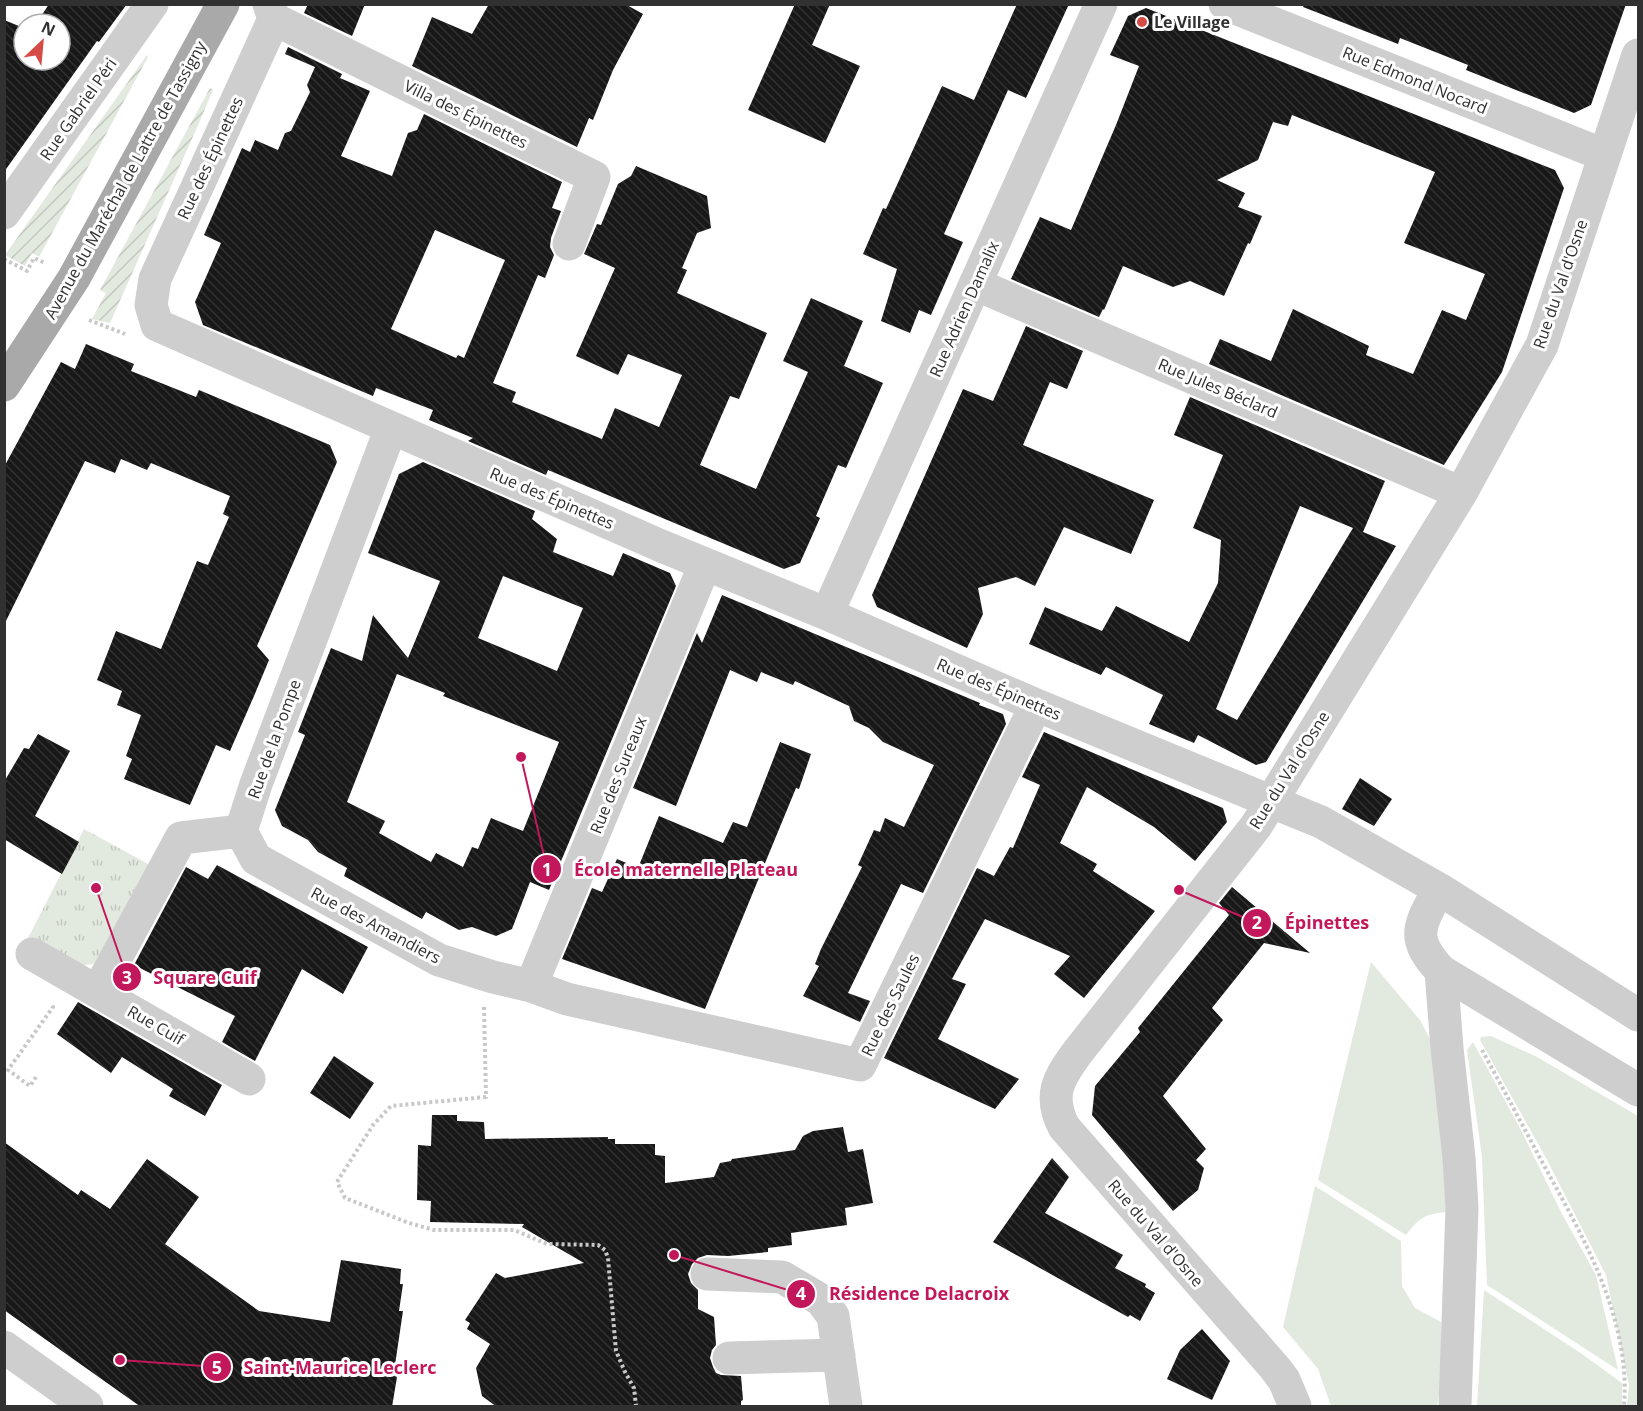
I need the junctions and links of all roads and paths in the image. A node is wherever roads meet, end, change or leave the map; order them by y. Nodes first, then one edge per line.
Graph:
1 (152, 4) edge
2 (223, 4) edge
3 (1101, 4) edge
4 (1225, 4) edge
5 (272, 12) edge
6 (1638, 56) edge
7 (1604, 155) junction
8 (4, 213) edge
9 (569, 244) dead end
10 (34, 258) dead end
11 (4, 259) edge
12 (975, 284) junction
13 (93, 312) dead end
14 (105, 328) dead end
15 (4, 385) edge
16 (391, 428) junction
17 (1461, 493) junction
18 (705, 564) junction
19 (827, 614) junction
20 (1036, 705) junction
21 (1271, 802) junction
22 (241, 831) junction
23 (1439, 889) junction
24 (32, 954) dead end
25 (1441, 971) junction
26 (493, 977) junction
27 (531, 986) junction
28 (98, 991) junction
29 (1638, 1015) edge
30 (46, 1016) dead end
31 (1478, 1041) dead end
32 (36, 1077) dead end
33 (249, 1079) dead end
34 (1638, 1090) edge
35 (707, 1274) dead end
36 (4, 1347) edge
37 (839, 1355) junction
38 (729, 1358) dead end
39 (87, 1407) edge
40 (636, 1407) edge
41 (846, 1407) edge
42 (1295, 1407) edge
43 (1455, 1407) edge
44 (1624, 1407) edge

1 - 8 street, Rue Gabriel Péri
2 - 15 main road, Avenue du Maréchal de Lattre de Tassigny
3 - 12 street, Rue Adrien Damalix
4 - 7 street, Rue Edmond Nocard
5 - 9 street, Villa des Épinettes
5 - 16 street, Rue des Épinettes
6 - 7 street, Rue du Val d'Osne
7 - 17 street, Rue du Val d'Osne
10 - 11 path
12 - 17 street, Rue Jules Béclard
12 - 19 street, Rue Adrien Damalix
13 - 14 path
16 - 18 street, Rue des Épinettes
16 - 22 street, Rue de la Pompe
17 - 21 street, Rue du Val d'Osne
18 - 19 street, Rue des Épinettes
18 - 27 street, Rue des Sureaux
19 - 20 street, Rue des Épinettes
20 - 21 street, Rue des Épinettes
20 - 27 street, Rue des Saules
21 - 23 street, Rue des Épinettes
21 - 42 street, Rue du Val d'Osne
22 - 26 street, Rue des Amandiers
22 - 28 street
23 - 25 street
23 - 29 street, Rue des Épinettes
24 - 28 street, Rue Cuif
25 - 34 street
25 - 43 street
26 - 27 street, Rue des Amandiers
26 - 40 path
28 - 33 street, Rue Cuif
30 - 32 path
31 - 44 path
35 - 37 street
36 - 39 street
37 - 38 street
37 - 41 street

